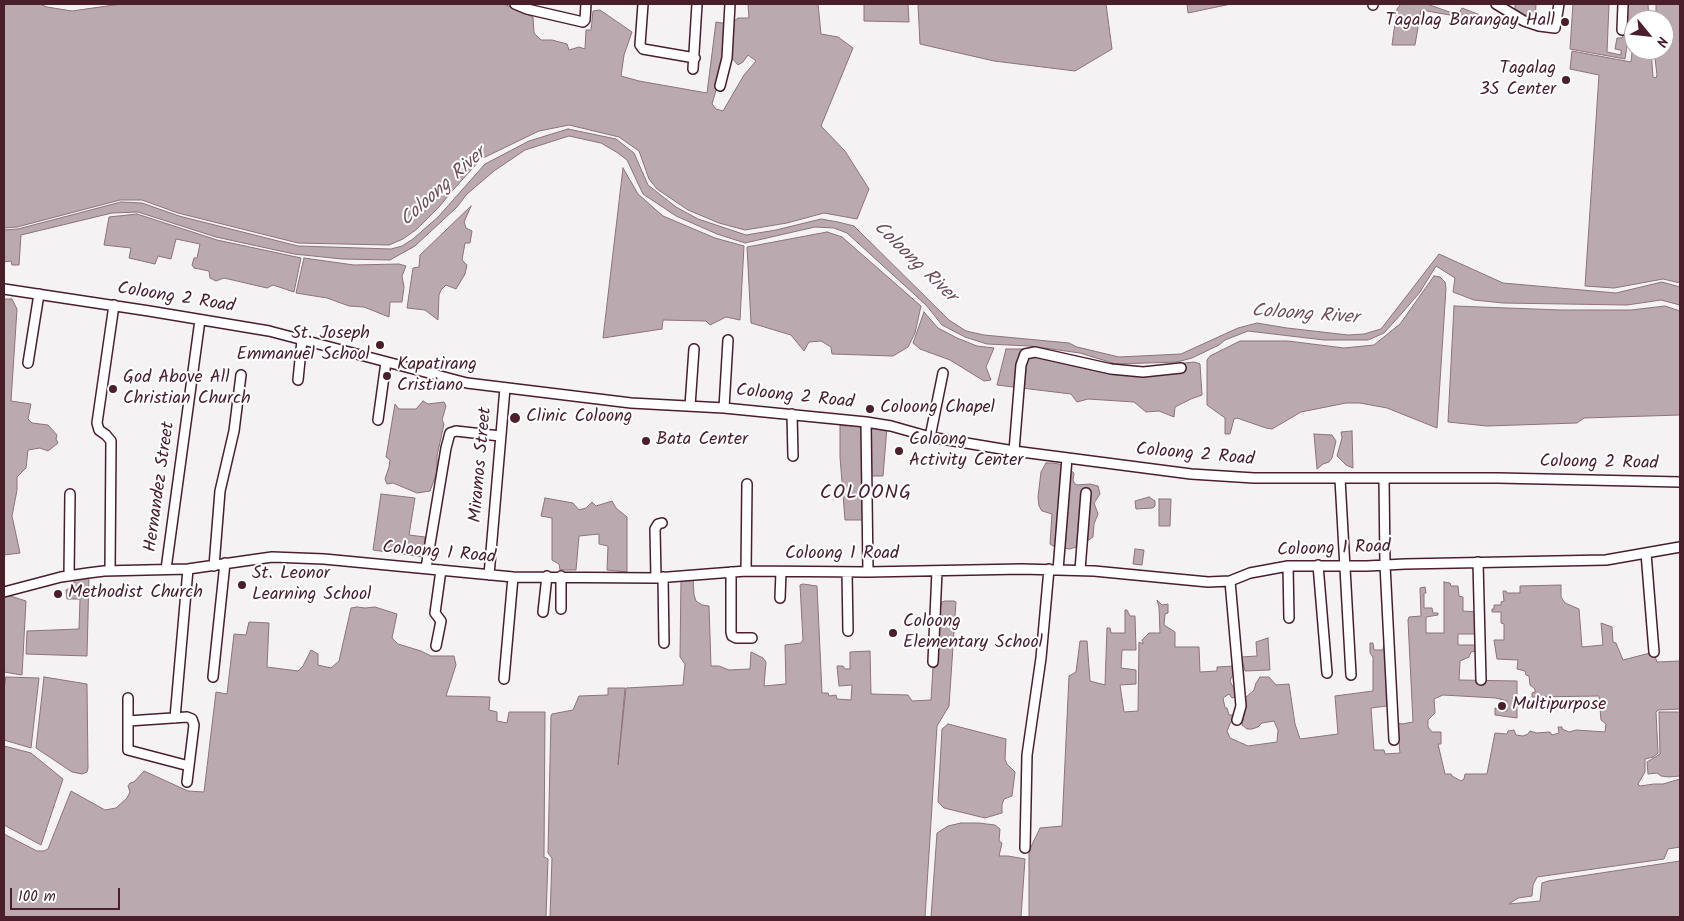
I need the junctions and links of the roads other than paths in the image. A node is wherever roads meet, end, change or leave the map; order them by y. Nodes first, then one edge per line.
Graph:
1 (515, 4) edge
2 (586, 4) edge
3 (643, 4) edge
4 (698, 4) edge
5 (730, 4) edge
6 (1496, 4) edge
7 (1623, 4) edge
8 (1559, 6) edge
9 (1622, 30) dead end
10 (695, 58) junction
11 (693, 69) dead end
12 (720, 86) dead end
13 (4, 289) edge
14 (39, 294) junction
15 (114, 305) junction
16 (200, 320) junction
17 (302, 340) junction
18 (728, 340) dead end
19 (694, 349) dead end
20 (386, 362) junction
21 (28, 363) dead end
22 (1181, 368) dead end
23 (943, 373) dead end
24 (241, 375) dead end
25 (298, 380) dead end
26 (504, 388) junction
27 (690, 406) junction
28 (724, 408) junction
29 (792, 414) junction
30 (378, 420) dead end
31 (866, 422) junction
32 (500, 436) junction
33 (930, 437) junction
34 (1014, 452) junction
35 (793, 456) dead end
36 (1067, 458) junction
37 (1340, 479) junction
38 (1384, 480) junction
39 (1680, 482) edge
40 (747, 484) dead end
41 (1086, 493) dead end
42 (70, 494) dead end
43 (662, 523) dead end
44 (1680, 547) edge
45 (1646, 553) junction
46 (1478, 562) junction
47 (225, 563) junction
48 (1318, 565) junction
49 (1385, 565) junction
50 (214, 566) junction
51 (1288, 566) junction
52 (1346, 567) junction
53 (426, 568) junction
54 (188, 569) junction
55 (166, 570) junction
56 (441, 570) junction
57 (1053, 570) junction
58 (1080, 570) junction
59 (110, 571) junction
60 (746, 571) junction
61 (937, 571) junction
62 (731, 572) junction
63 (781, 572) junction
64 (847, 572) junction
65 (868, 572) junction
66 (489, 575) junction
67 (69, 576) junction
68 (547, 576) junction
69 (562, 576) junction
70 (513, 577) junction
71 (660, 578) junction
72 (1230, 581) junction
73 (5, 591) edge
74 (780, 598) dead end
75 (561, 609) dead end
76 (543, 612) dead end
77 (1289, 618) dead end
78 (848, 631) dead end
79 (752, 638) dead end
80 (664, 643) dead end
81 (436, 646) dead end
82 (1654, 652) dead end
83 (933, 662) dead end
84 (1326, 673) dead end
85 (1351, 675) dead end
86 (213, 677) dead end
87 (504, 680) dead end
88 (1481, 680) dead end
89 (128, 698) dead end
90 (175, 718) junction
91 (1237, 720) dead end
92 (128, 721) junction
93 (1394, 740) dead end
94 (189, 766) junction
95 (187, 782) dead end
96 (1025, 848) dead end

1 - 2 street
3 - 10 street
4 - 10 street
5 - 12 street
6 - 8 street
7 - 9 street
10 - 11 street
13 - 14 street, Coloong 2 Road
14 - 15 street, Coloong 2 Road
14 - 21 street
15 - 16 street, Coloong 2 Road
15 - 59 street
16 - 17 street, Coloong 2 Road
16 - 55 street, Hernandez Street
17 - 20 street, Coloong 2 Road
17 - 25 street
18 - 28 street
19 - 27 street
20 - 26 street, Coloong 2 Road
20 - 30 street
22 - 34 street
23 - 33 street
24 - 50 street
26 - 27 street, Coloong 2 Road
26 - 32 street, Miramos Street
27 - 28 street, Coloong 2 Road
28 - 29 street, Coloong 2 Road
29 - 31 street, Coloong 2 Road
29 - 35 street
31 - 33 street, Coloong 2 Road
31 - 65 street
32 - 53 street
32 - 66 street, Miramos Street
33 - 34 street, Coloong 2 Road
34 - 36 street, Coloong 2 Road
36 - 37 street, Coloong 2 Road
36 - 57 street
37 - 38 street, Coloong 2 Road
37 - 52 street
38 - 39 street, Coloong 2 Road
38 - 49 street
40 - 60 street
41 - 58 street
42 - 67 street
43 - 71 street
44 - 45 street, Coloong 1 Road
45 - 46 street, Coloong 1 Road
45 - 82 street
46 - 49 street, Coloong 1 Road
46 - 88 street
47 - 50 street, Coloong 1 Road
47 - 53 street, Coloong 1 Road
47 - 86 street
48 - 51 street, Coloong 1 Road
48 - 52 street, Coloong 1 Road
48 - 84 street
49 - 52 street, Coloong 1 Road
49 - 93 street
50 - 54 street, Coloong 1 Road
51 - 72 street, Coloong 1 Road
51 - 77 street
52 - 85 street
53 - 56 street, Coloong 1 Road
54 - 55 street, Coloong 1 Road
54 - 90 street
55 - 59 street, Coloong 1 Road
56 - 66 street, Coloong 1 Road
56 - 81 street
57 - 58 street, Coloong 1 Road
57 - 61 street, Coloong 1 Road
57 - 96 street
58 - 72 street, Coloong 1 Road
59 - 67 street, Coloong 1 Road
60 - 62 street, Coloong 1 Road
60 - 63 street, Coloong 1 Road
61 - 65 street, Coloong 1 Road
61 - 83 street
62 - 71 street, Coloong 1 Road
62 - 79 street
63 - 64 street, Coloong 1 Road
63 - 74 street
64 - 65 street, Coloong 1 Road
64 - 78 street
66 - 70 street, Coloong 1 Road
67 - 73 street, Coloong 1 Road
68 - 69 street, Coloong 1 Road
68 - 70 street, Coloong 1 Road
68 - 76 street
69 - 71 street, Coloong 1 Road
69 - 75 street
70 - 87 street
71 - 80 street
72 - 91 street
89 - 92 street
90 - 92 street
90 - 94 street
92 - 94 street
94 - 95 street

